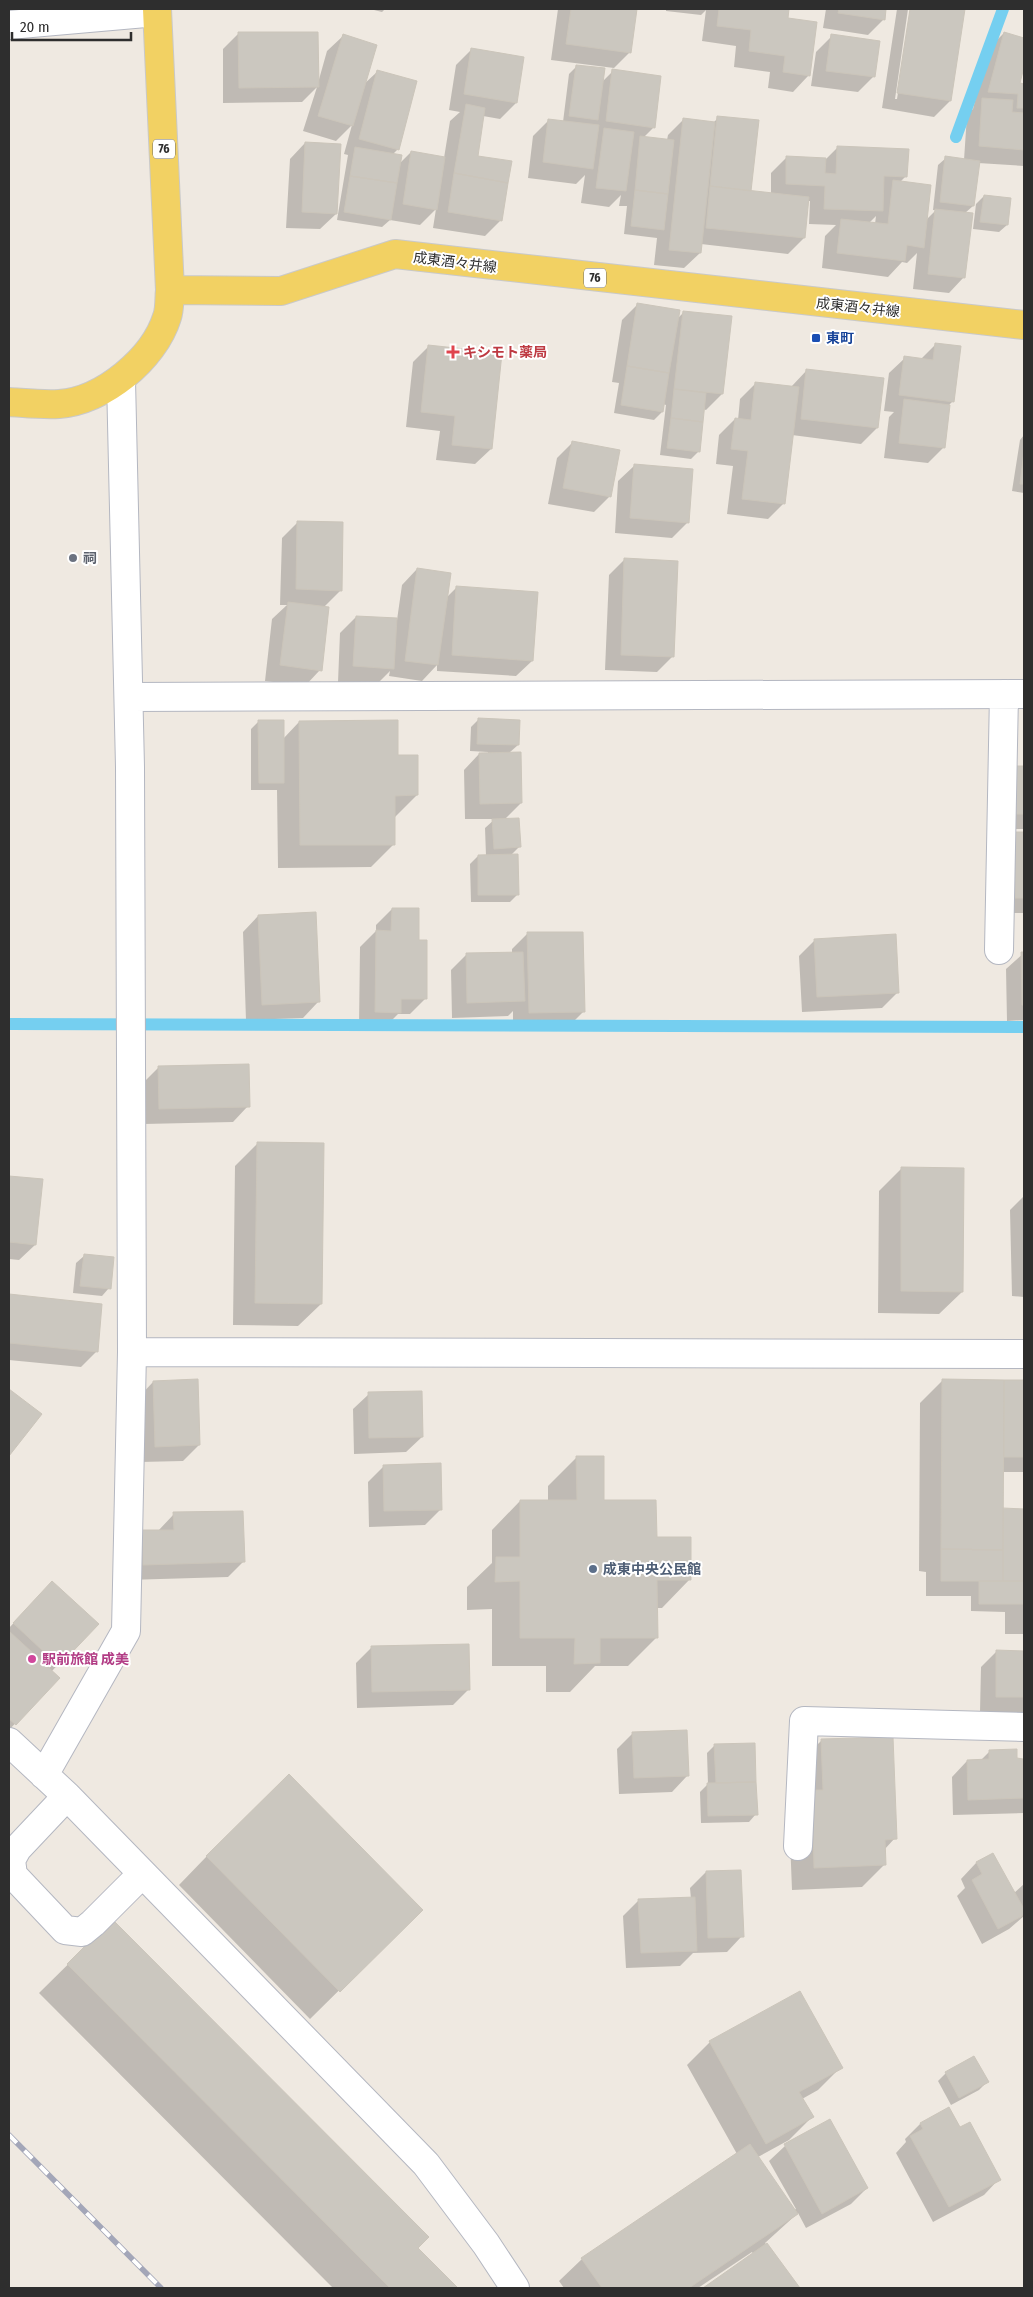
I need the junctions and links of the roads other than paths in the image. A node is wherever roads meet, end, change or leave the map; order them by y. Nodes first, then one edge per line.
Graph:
1 (157, 10) edge
2 (9, 25) edge
3 (170, 290) junction
4 (1024, 326) edge
5 (121, 380) junction
6 (9, 402) edge
7 (1014, 694) edge
8 (129, 698) junction
9 (999, 950) dead end
10 (132, 1352) junction
11 (1024, 1354) edge
12 (1024, 1727) edge
13 (9, 1742) edge
14 (44, 1775) junction
15 (67, 1796) junction
16 (798, 1846) dead end
17 (142, 1874) junction
18 (515, 2288) edge

1 - 2 street
1 - 3 main road, 76
3 - 4 main road, 成東酒々井線 / 76
3 - 5 main road
5 - 6 main road
5 - 8 street
7 - 8 street
7 - 9 street
8 - 10 street
10 - 11 street
10 - 14 street
12 - 16 street
13 - 14 street
14 - 15 street
15 - 17 street
15 - 17 street
17 - 18 street

